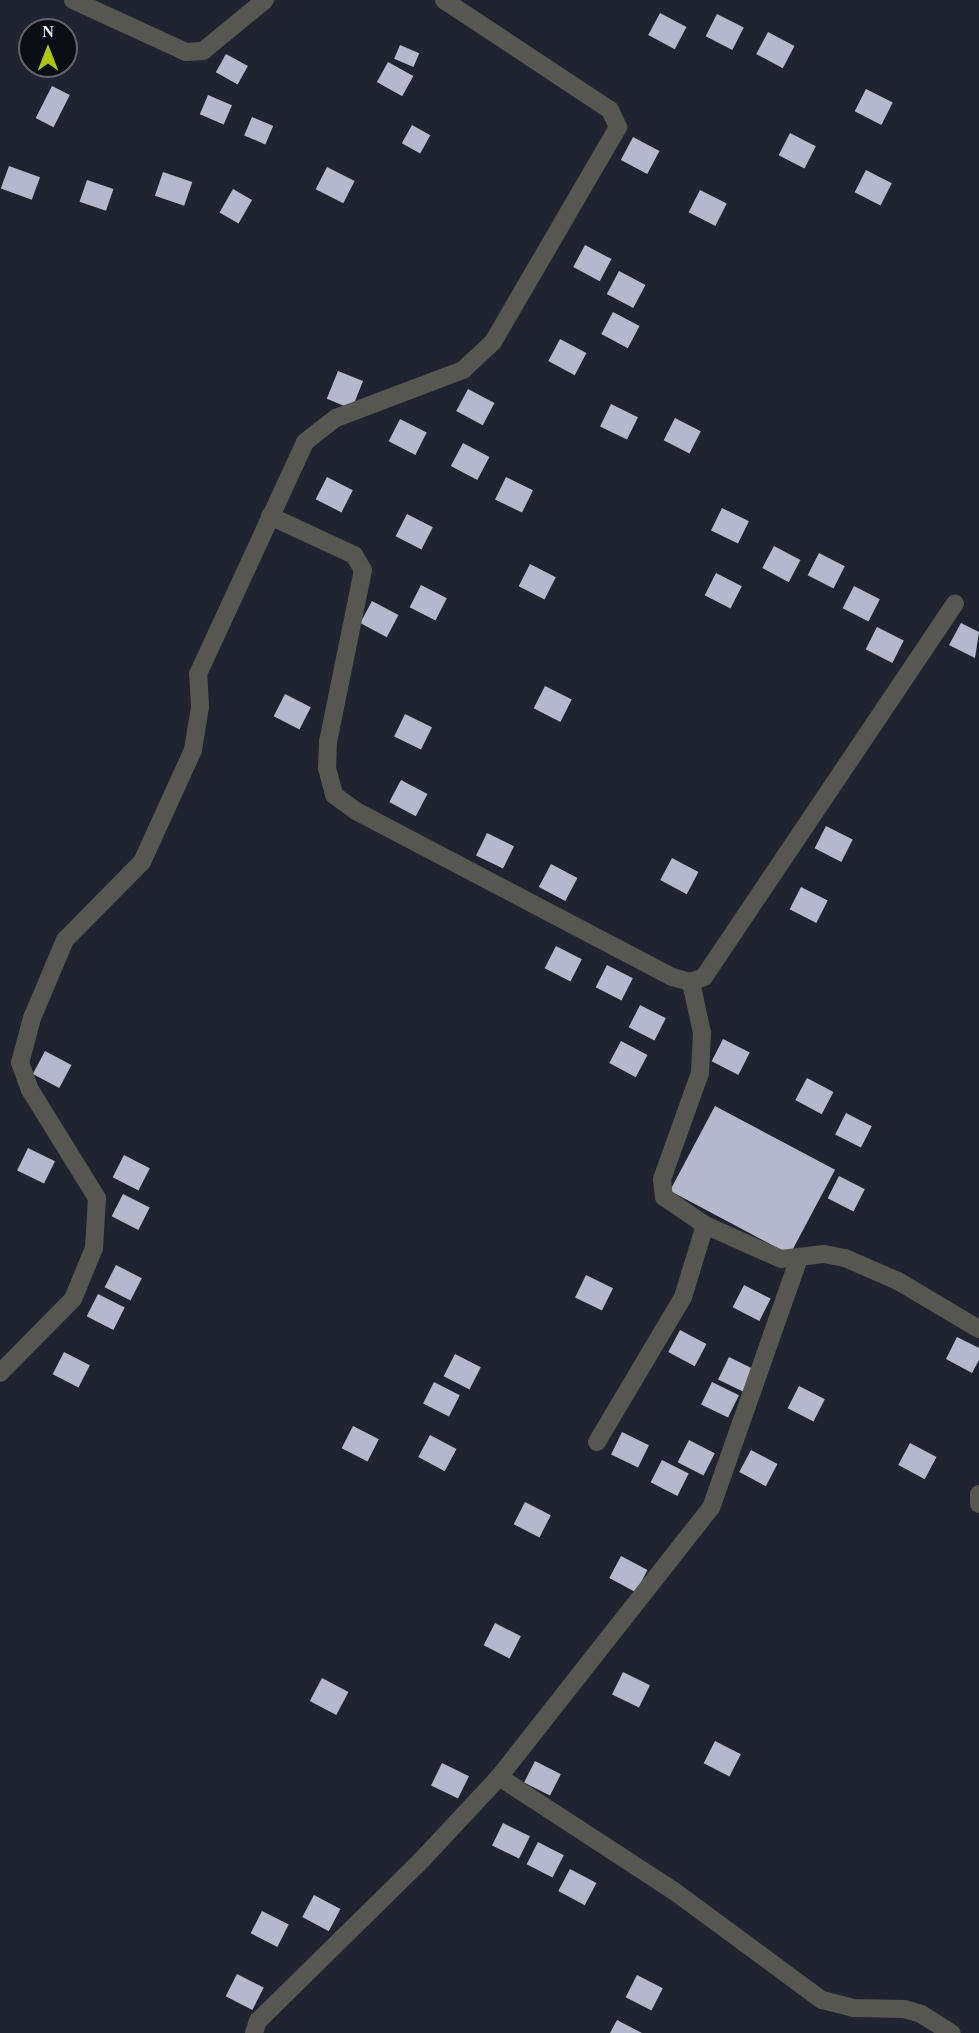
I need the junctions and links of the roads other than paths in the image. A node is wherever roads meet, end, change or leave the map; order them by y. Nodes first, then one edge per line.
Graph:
1 (73, 0) edge
2 (265, 0) edge
3 (444, 0) edge
4 (270, 516) junction
5 (955, 604) dead end
6 (691, 982) junction
7 (705, 1225) junction
8 (799, 1258) junction
9 (979, 1329) edge
10 (0, 1373) edge
11 (597, 1442) dead end
12 (979, 1494) edge
13 (979, 1504) edge
14 (499, 1777) junction
15 (254, 2033) edge
16 (951, 2033) edge

1 - 2 street
3 - 4 street
4 - 6 street
4 - 10 street
5 - 6 street
6 - 7 street
7 - 8 street
7 - 11 street
8 - 9 street
8 - 14 street
12 - 13 street
14 - 15 street
14 - 16 street

